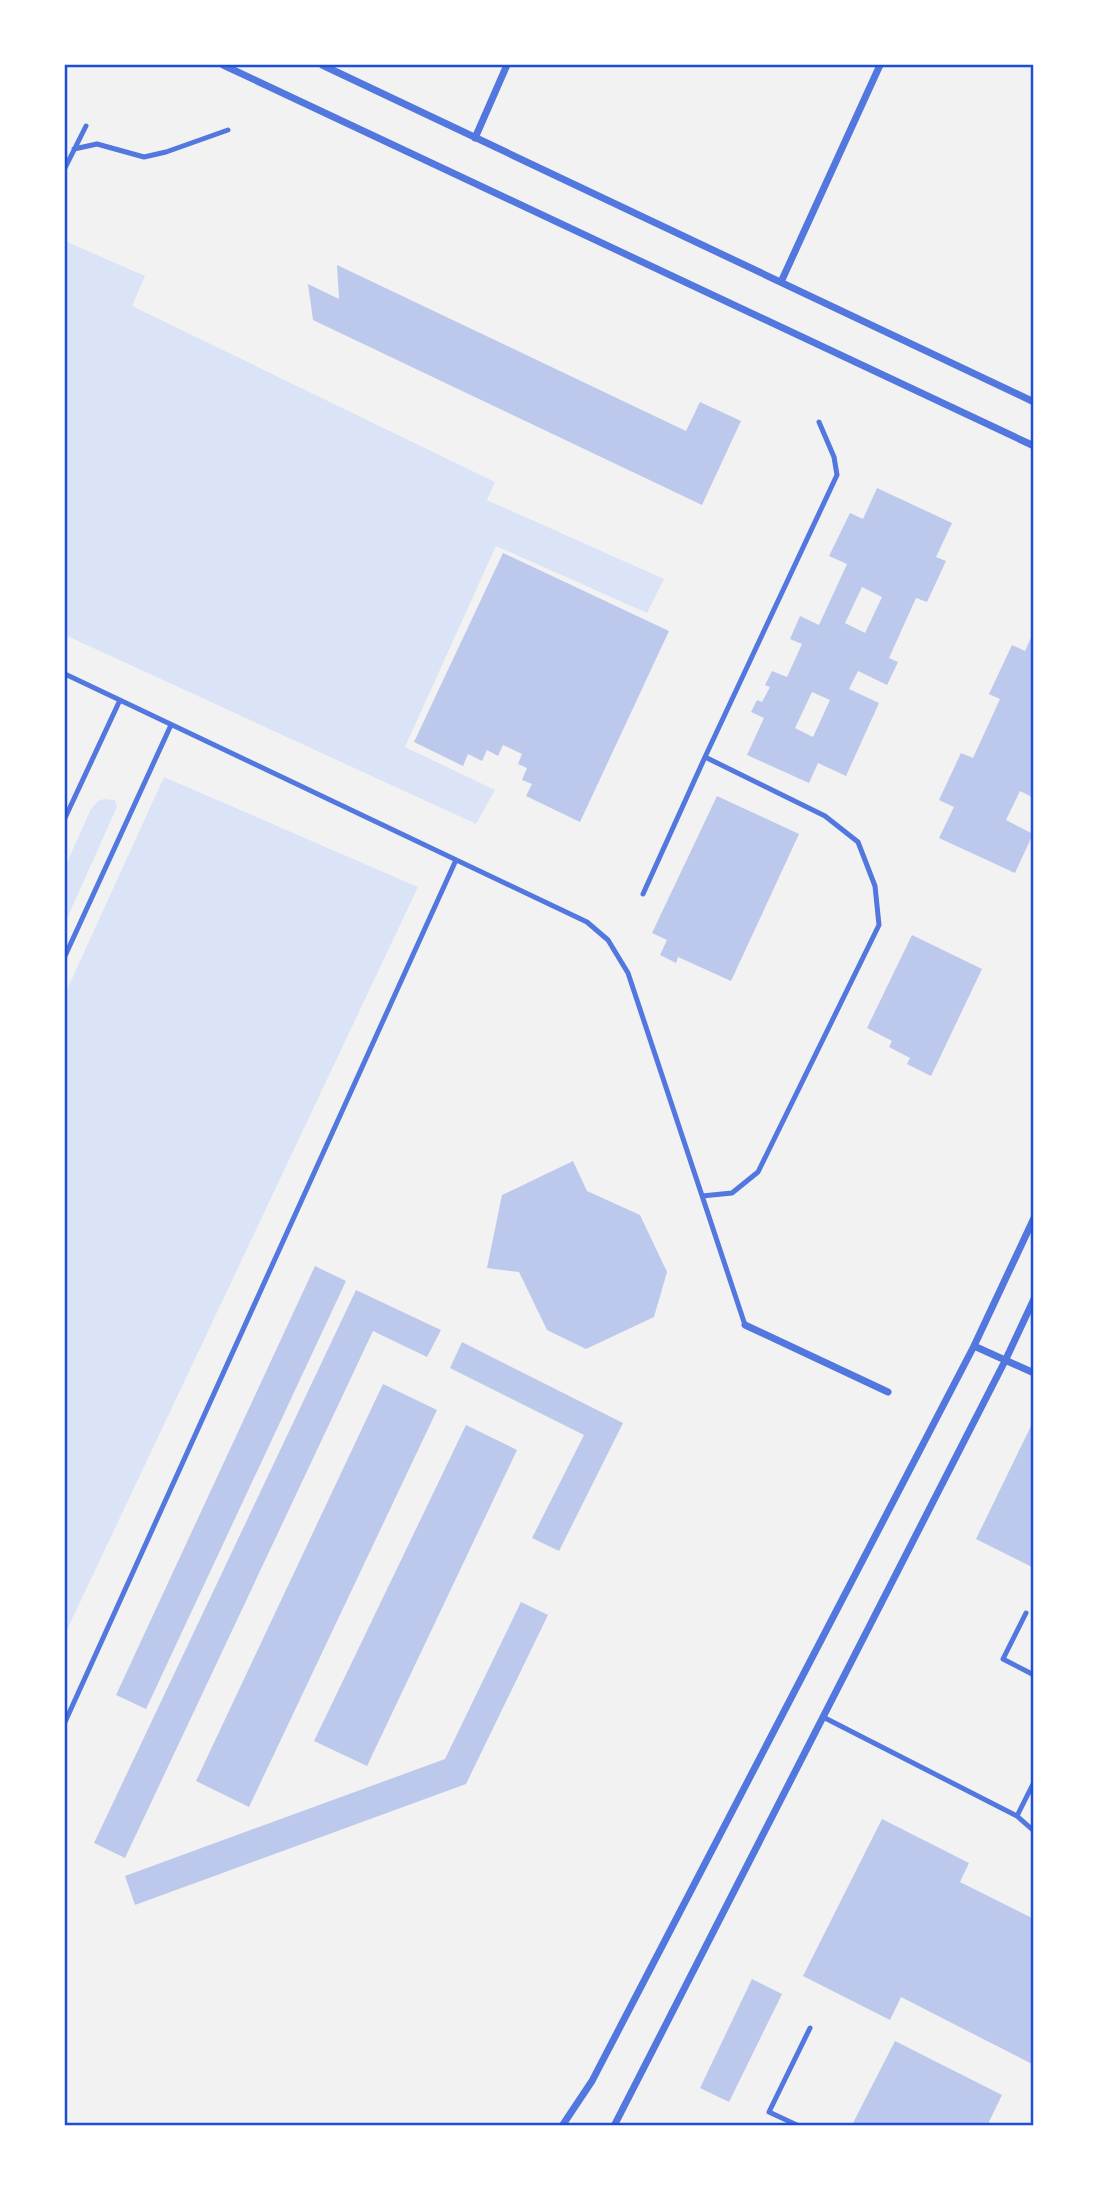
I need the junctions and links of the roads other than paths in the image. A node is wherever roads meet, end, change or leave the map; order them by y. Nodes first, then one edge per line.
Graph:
1 (223, 65) edge
2 (322, 65) edge
3 (507, 65) edge
4 (880, 65) edge
5 (86, 126) dead end
6 (228, 130) dead end
7 (475, 138) junction
8 (74, 149) junction
9 (65, 168) edge
10 (781, 282) junction
11 (1034, 402) edge
12 (819, 422) dead end
13 (1034, 446) edge
14 (65, 674) edge
15 (120, 700) junction
16 (171, 725) junction
17 (705, 757) junction
18 (65, 818) edge
19 (456, 860) junction
20 (643, 894) dead end
21 (65, 956) edge
22 (702, 1196) junction
23 (1034, 1218) edge
24 (1034, 1299) edge
25 (745, 1325) joint
26 (975, 1346) junction
27 (1006, 1360) junction
28 (1034, 1373) edge
29 (888, 1392) dead end
30 (1026, 1613) dead end
31 (1034, 1675) edge
32 (823, 1717) junction
33 (65, 1722) edge
34 (1034, 1782) edge
35 (1017, 1816) junction
36 (1034, 1831) edge
37 (810, 2028) dead end
38 (562, 2126) edge
39 (614, 2126) edge
40 (799, 2126) edge

1 - 13 street
2 - 7 street
3 - 7 street
4 - 10 street
5 - 8 lane
6 - 8 lane
7 - 10 street
8 - 9 lane
10 - 11 street
12 - 17 lane
14 - 15 lane
15 - 16 lane
15 - 18 lane
16 - 19 lane
16 - 21 lane
17 - 20 lane
17 - 22 lane
19 - 22 lane
19 - 33 lane
22 - 25 lane
23 - 26 street
24 - 27 street
25 - 29 street
26 - 27 street
26 - 38 street
27 - 28 street
27 - 32 street
30 - 31 lane
32 - 35 lane
32 - 39 street
34 - 35 lane
35 - 36 lane
37 - 40 lane

